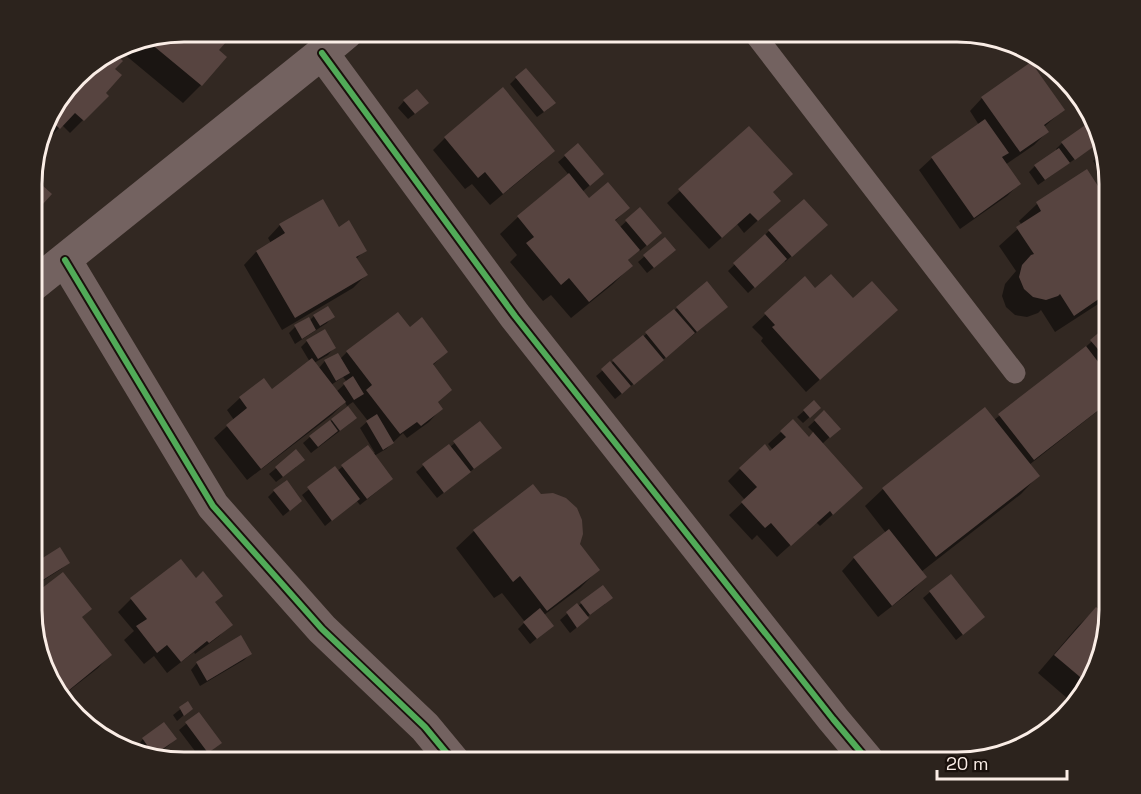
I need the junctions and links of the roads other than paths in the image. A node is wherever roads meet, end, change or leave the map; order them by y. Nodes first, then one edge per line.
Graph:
1 (330, 42) edge
2 (336, 42) edge
3 (761, 42) edge
4 (65, 260) junction
5 (42, 278) edge
6 (1015, 373) dead end
7 (445, 752) edge
8 (861, 752) edge

1 - 4 street
2 - 8 street
3 - 6 lane
4 - 5 street
4 - 7 street

